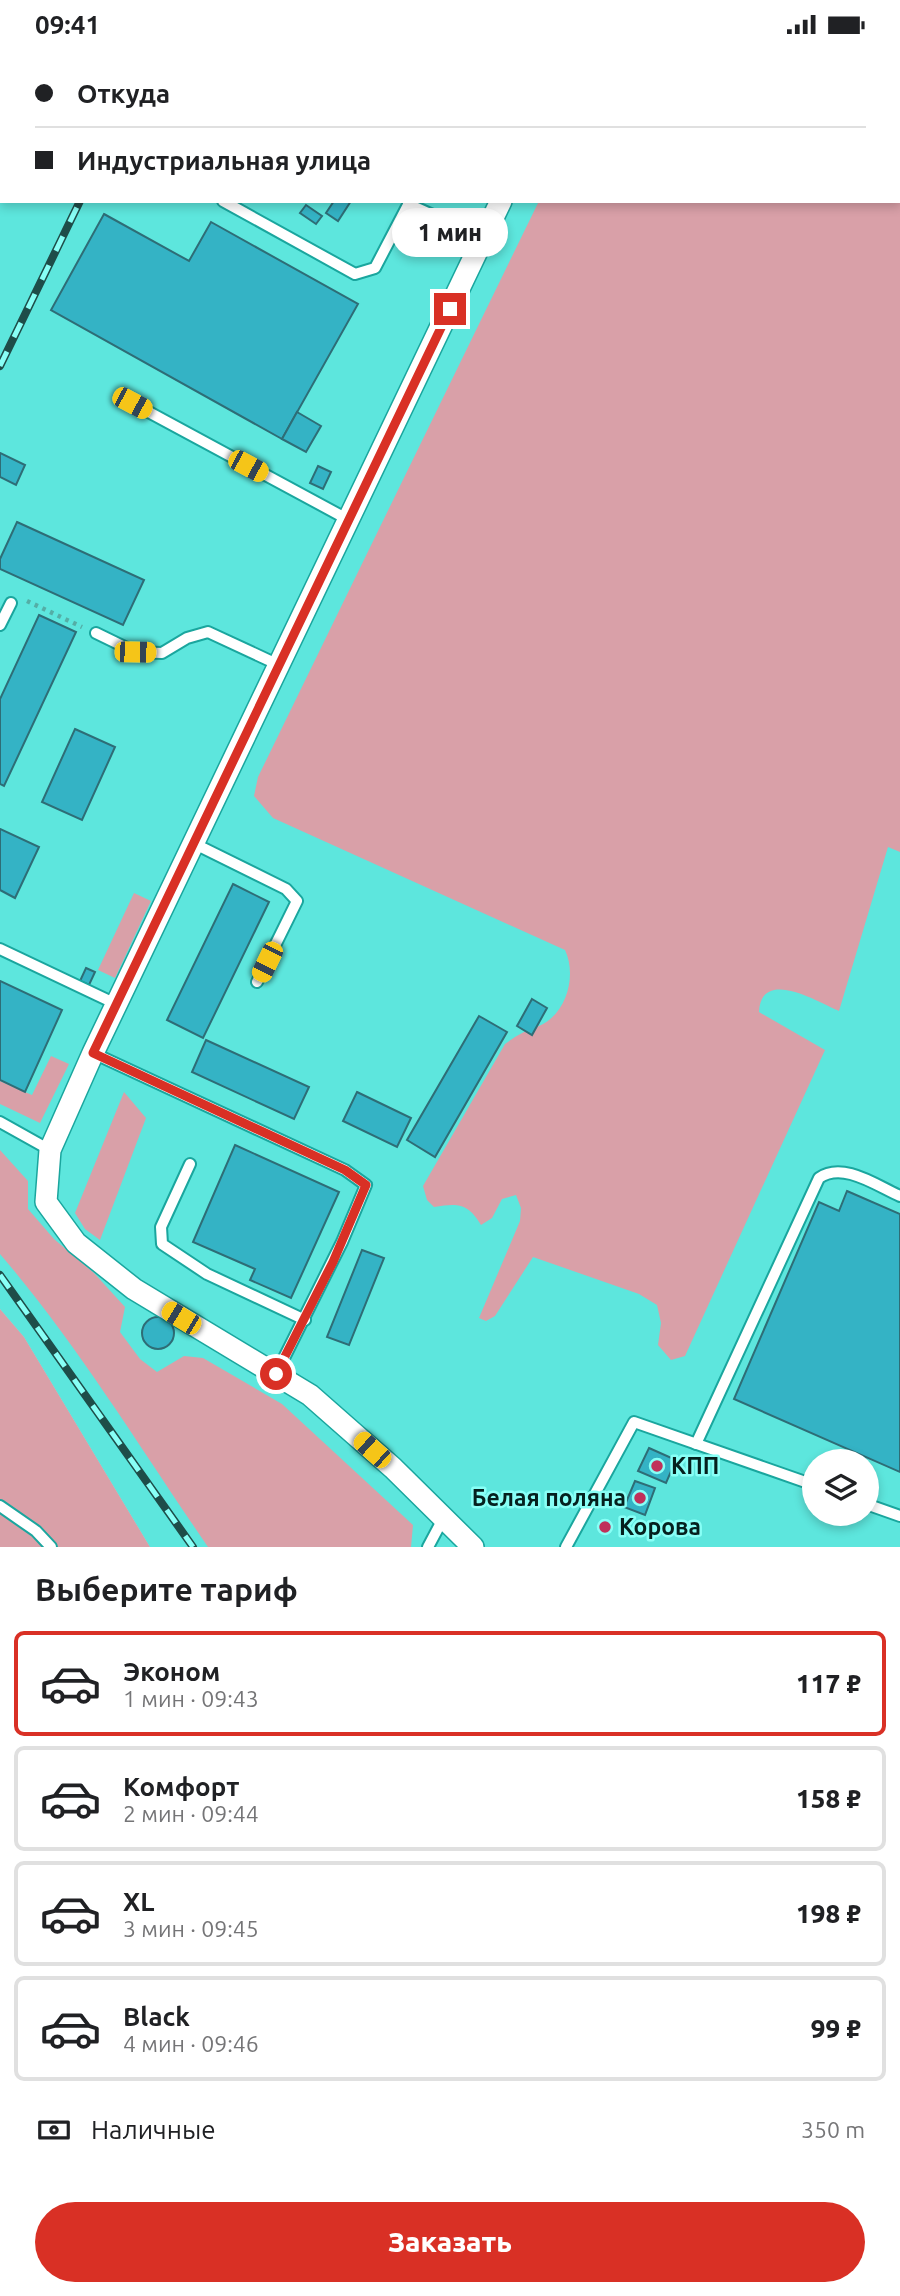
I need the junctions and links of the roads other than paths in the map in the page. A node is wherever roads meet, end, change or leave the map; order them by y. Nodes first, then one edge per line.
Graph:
1 (227, 203) edge
2 (409, 203) edge
3 (500, 203) edge
4 (484, 238) junction
5 (132, 403) dead end
6 (349, 520) junction
7 (11, 603) road end
8 (0, 625) edge
9 (96, 633) road end
10 (279, 665) junction
11 (193, 843) junction
12 (0, 949) edge
13 (257, 982) dead end
14 (117, 1004) junction
15 (93, 1053) junction
16 (0, 1122) edge
17 (50, 1150) junction
18 (190, 1164) dead end
19 (900, 1196) edge
20 (305, 1320) junction
21 (276, 1374) junction
22 (696, 1444) junction
23 (802, 1481) edge
24 (0, 1506) edge
25 (879, 1509) edge
26 (900, 1516) edge
27 (444, 1517) junction
28 (51, 1547) edge
29 (428, 1547) edge
30 (473, 1547) edge
31 (566, 1547) edge

1 - 2 lane
2 - 4 lane
3 - 4 street
4 - 6 street
5 - 6 lane
6 - 10 street
7 - 8 lane
9 - 10 lane
10 - 11 street
11 - 13 lane
11 - 14 street
12 - 14 lane
14 - 15 street
15 - 17 street
15 - 20 lane
16 - 17 lane
17 - 21 street
18 - 20 lane
19 - 22 lane
20 - 21 lane
21 - 27 street
22 - 23 lane
22 - 31 lane
24 - 28 lane
25 - 26 lane
27 - 29 lane
27 - 30 street

